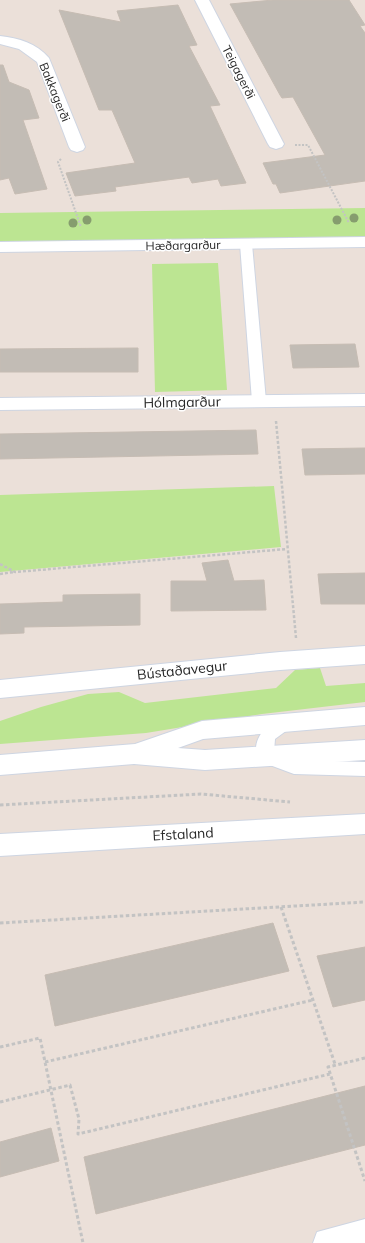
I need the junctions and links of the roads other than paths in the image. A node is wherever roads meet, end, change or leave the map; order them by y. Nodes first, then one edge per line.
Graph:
1 (202, 0) edge
2 (0, 40) edge
3 (276, 144) road end
4 (77, 147) road end
5 (365, 242) edge
6 (246, 244) junction
7 (0, 247) edge
8 (365, 400) edge
9 (267, 401) junction
10 (0, 404) edge
11 (365, 655) edge
12 (0, 689) edge
13 (365, 716) edge
14 (284, 724) junction
15 (365, 750) edge
16 (134, 754) junction
17 (265, 756) junction
18 (0, 765) edge
19 (365, 769) edge
20 (365, 824) edge
21 (0, 845) edge
22 (365, 1234) edge
23 (328, 1243) edge

1 - 3 street, Teigagerði
2 - 4 street, Bakkagerði
5 - 6 street, Hæðargarður
6 - 7 street, Hæðargarður
6 - 9 lane
8 - 9 street, Hólmgarður
9 - 10 street, Hólmgarður
11 - 12 street, Bústaðavegur
13 - 14 street
14 - 16 street
14 - 17 lane
15 - 17 street
16 - 17 street
16 - 18 street
17 - 19 lane
20 - 21 street, Efstaland
22 - 23 street

